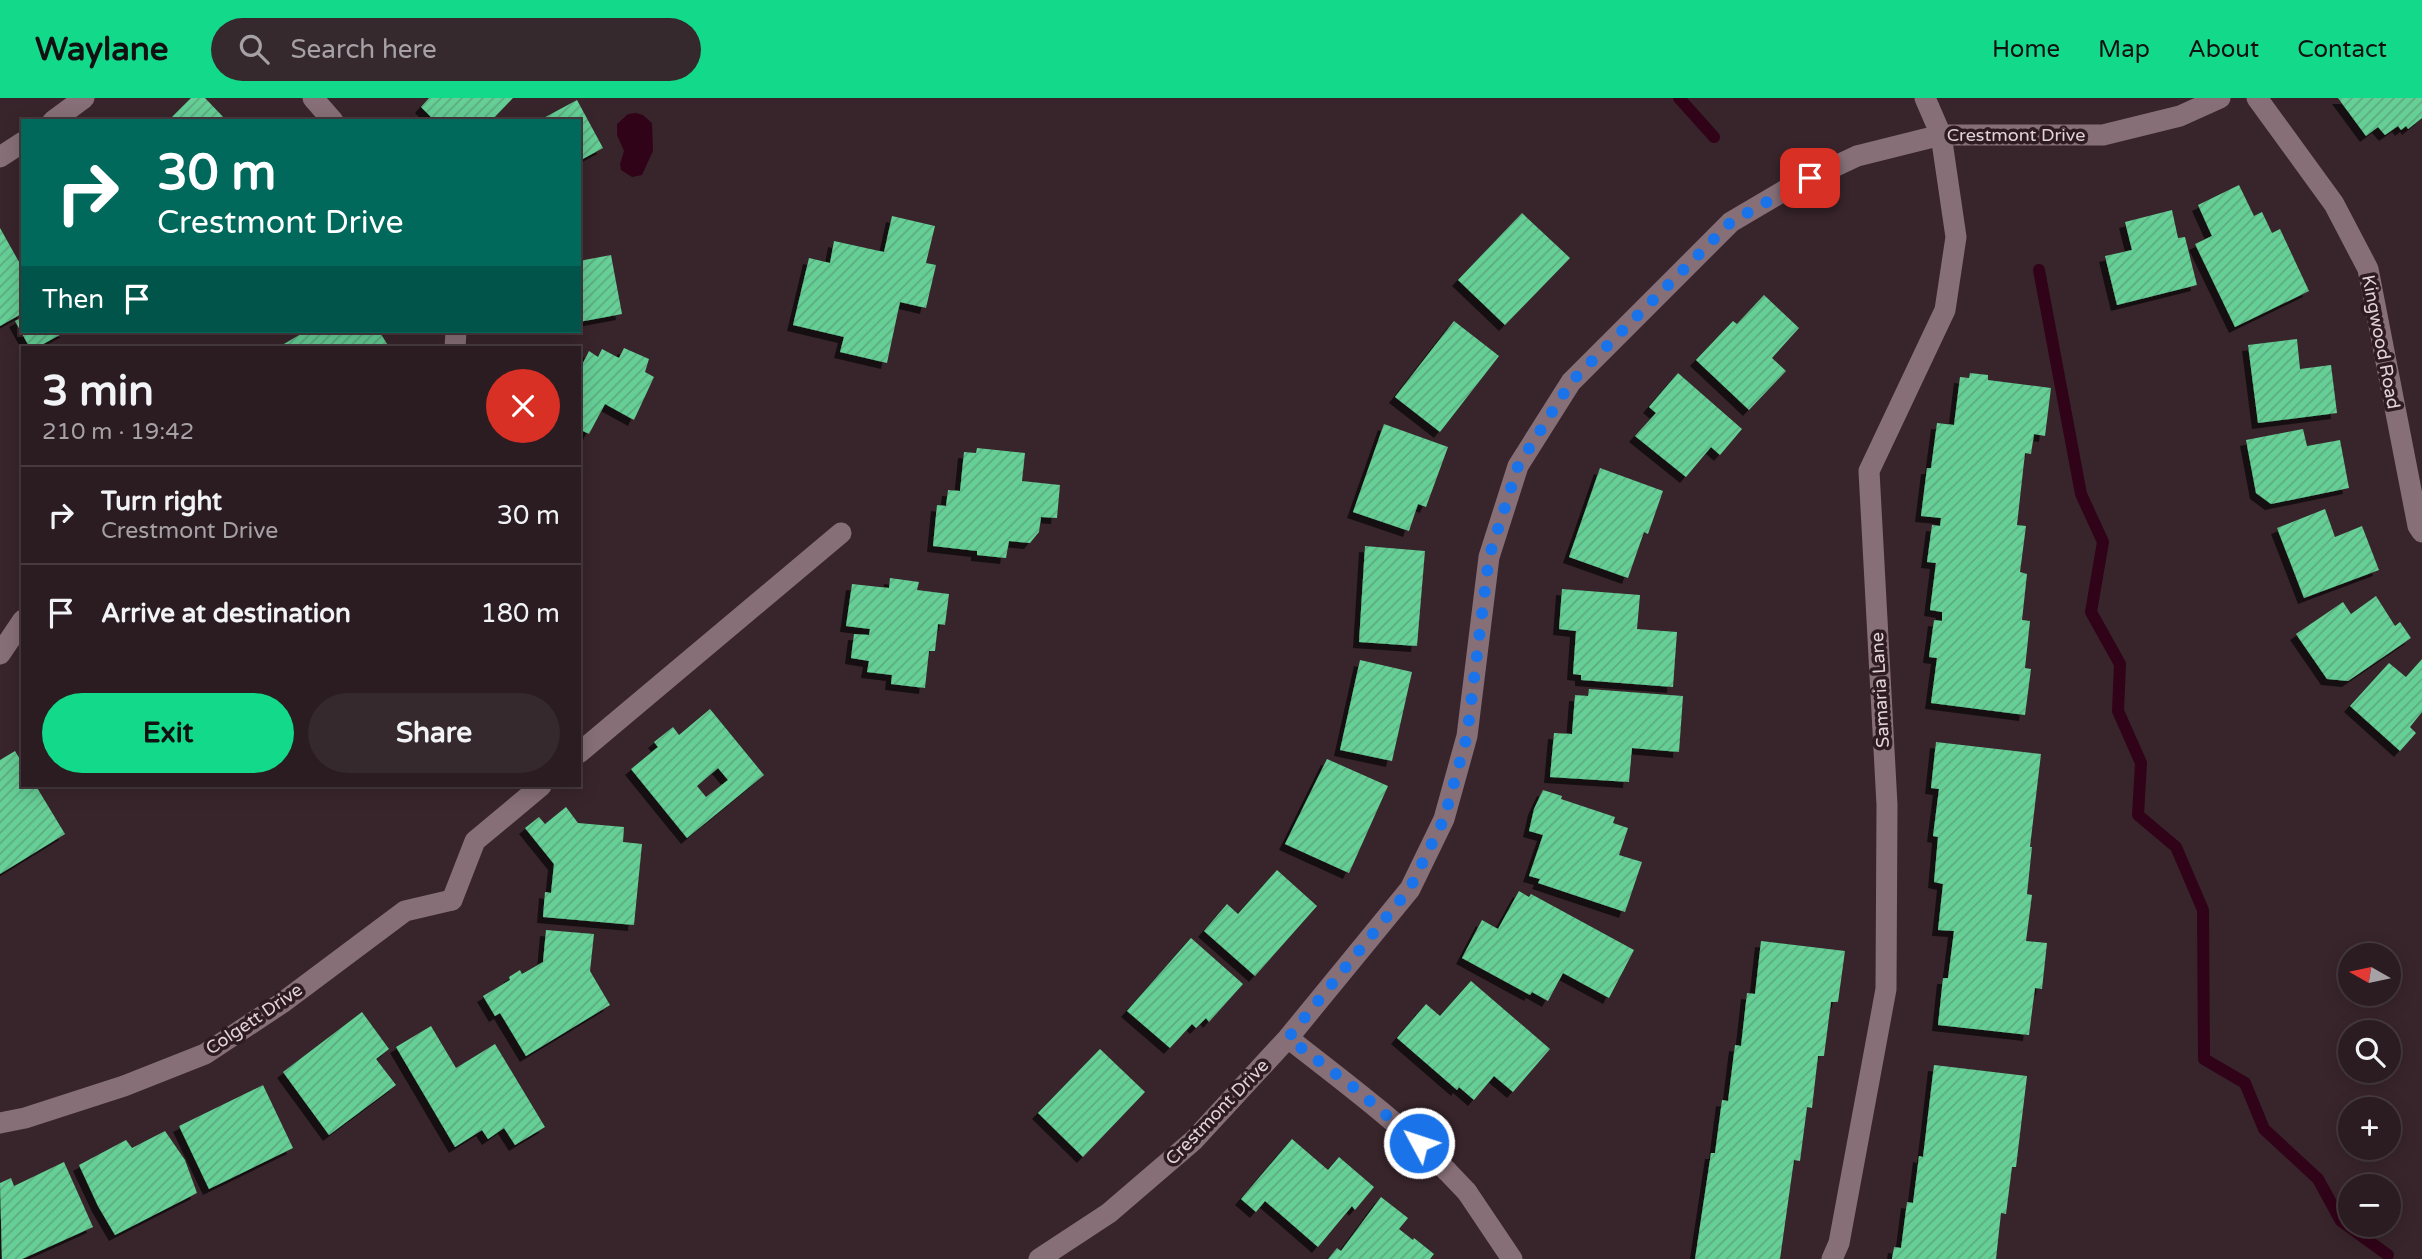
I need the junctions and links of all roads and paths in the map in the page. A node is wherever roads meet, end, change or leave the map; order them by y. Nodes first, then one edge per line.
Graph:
1 (84, 98) edge
2 (313, 98) edge
3 (1925, 98) edge
4 (2220, 98) edge
5 (2257, 98) edge
6 (56, 119) edge
7 (331, 119) edge
8 (1941, 135) junction
9 (21, 143) edge
10 (0, 157) edge
11 (2422, 532) edge
12 (841, 533) dead end
13 (21, 623) edge
14 (0, 654) edge
15 (581, 751) edge
16 (540, 787) edge
17 (1288, 1038) junction
18 (0, 1123) edge
19 (1039, 1259) edge
20 (1511, 1259) edge
21 (1832, 1259) edge

1 - 6 street
2 - 7 street
3 - 8 street, Samaria Lane
4 - 8 street, Crestmont Drive
5 - 11 street, Kingwood Road
8 - 17 street, Crestmont Drive
8 - 21 street, Samaria Lane
9 - 10 street
12 - 15 street
13 - 14 street
16 - 18 street, Colgett Drive
17 - 19 street, Crestmont Drive
17 - 20 street

